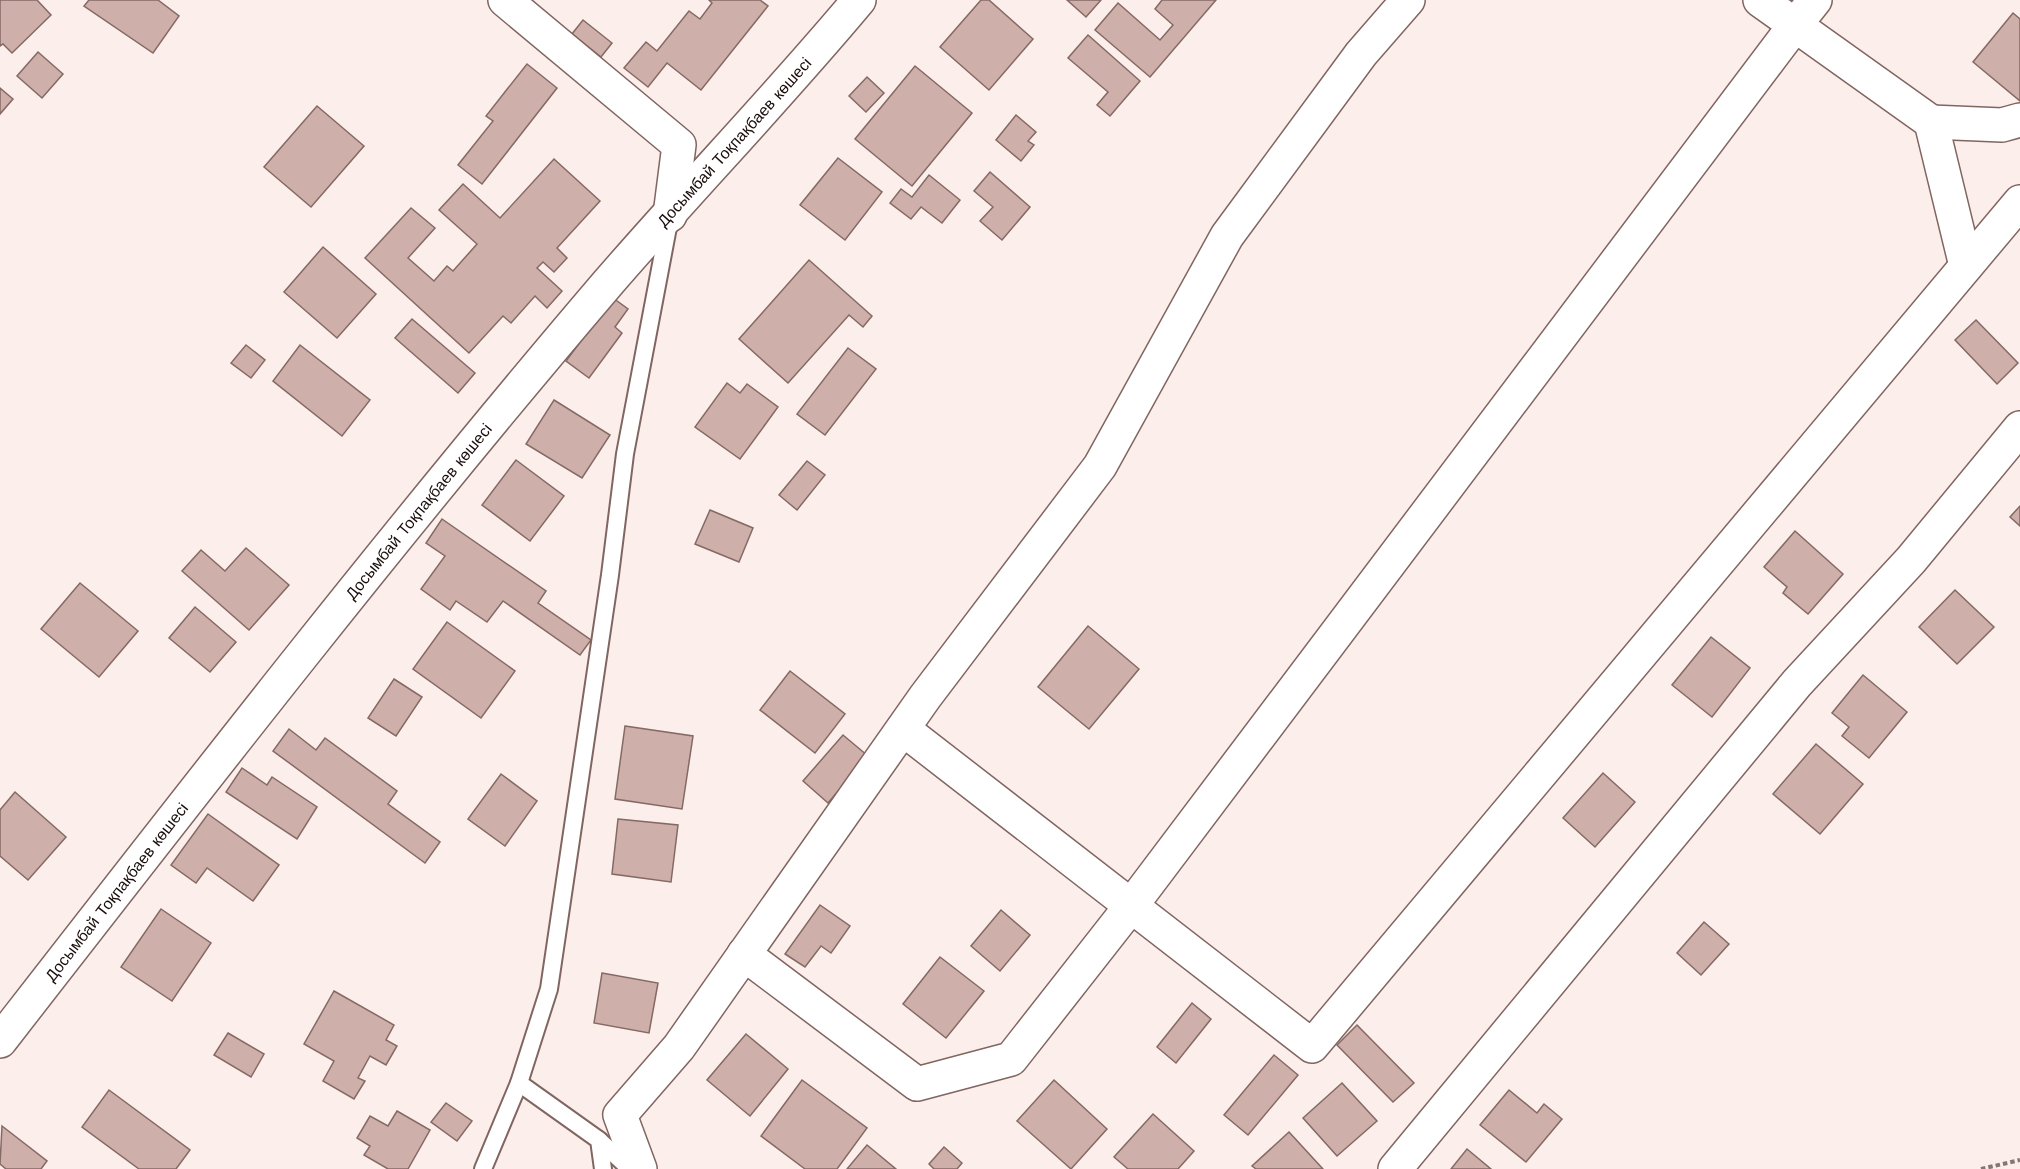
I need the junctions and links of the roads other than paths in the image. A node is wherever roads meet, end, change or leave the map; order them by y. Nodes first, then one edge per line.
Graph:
1 (505, 0) edge
2 (859, 0) edge
3 (1408, 0) edge
4 (1760, 0) edge
5 (1805, 12) edge
6 (2020, 120) edge
7 (1931, 122) junction
8 (679, 146) junction
9 (720, 160) junction
10 (2020, 202) edge
11 (670, 215) junction
12 (1966, 266) junction
13 (2020, 428) edge
14 (903, 729) junction
15 (1131, 906) junction
16 (744, 954) junction
17 (0, 1041) edge
18 (519, 1083) junction
19 (599, 1140) junction
20 (483, 1169) edge
21 (603, 1169) edge
22 (630, 1169) edge
23 (640, 1169) edge
24 (1395, 1169) edge

1 - 8 street
2 - 9 street, Досымбай Тоқпақбаев көшесі
3 - 14 street
4 - 5 street
5 - 7 street
5 - 15 street
6 - 7 street
7 - 12 street
8 - 9 street
8 - 11 street
9 - 11 street, Досымбай Тоқпақбаев көшесі
10 - 12 street
11 - 17 street, Досымбай Тоқпақбаев көшесі
11 - 18 lane
12 - 15 street
13 - 24 street
14 - 15 street
14 - 16 street
15 - 16 street
16 - 23 street
18 - 19 lane
18 - 20 lane
19 - 21 lane
19 - 22 lane

